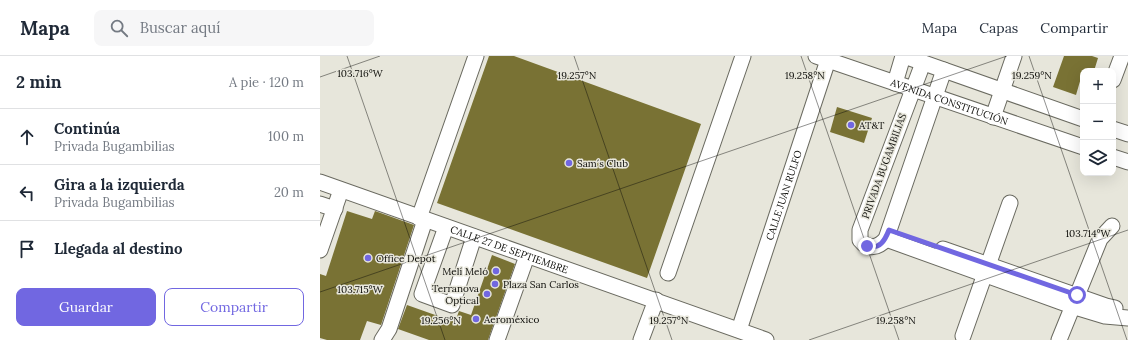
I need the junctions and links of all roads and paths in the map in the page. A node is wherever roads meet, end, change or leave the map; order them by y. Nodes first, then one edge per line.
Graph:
1 (476, 56) edge
2 (743, 56) edge
3 (903, 56) edge
4 (1014, 56) edge
5 (1122, 56) edge
6 (822, 58) edge
7 (923, 63) junction
8 (944, 70) junction
9 (1116, 72) edge
10 (895, 83) junction
11 (913, 89) junction
12 (1002, 91) junction
13 (935, 97) junction
14 (993, 117) junction
15 (1080, 118) edge
16 (1116, 130) edge
17 (1128, 134) edge
18 (1080, 146) edge
19 (1116, 158) edge
20 (1128, 162) edge
21 (320, 182) edge
22 (342, 190) junction
23 (1010, 203) dead end
24 (320, 204) edge
25 (334, 209) junction
26 (422, 219) junction
27 (1112, 226) dead end
28 (446, 227) junction
29 (887, 234) junction
30 (474, 237) junction
31 (320, 250) edge
32 (527, 256) junction
33 (986, 270) junction
34 (668, 273) dead end
35 (656, 300) junction
36 (1074, 301) junction
37 (1128, 309) edge
38 (1128, 318) edge
39 (739, 330) junction
40 (963, 336) dead end
41 (382, 340) edge
42 (497, 340) edge
43 (641, 340) edge
44 (766, 340) edge
45 (1059, 340) edge

1 - 26 street
2 - 34 street
3 - 7 street
3 - 10 street
4 - 12 street
5 - 9 street
6 - 10 street, AVENIDA CONSTITUCIÓN
6 - 39 street, CALLE JUAN RULFO
7 - 8 street
7 - 11 street, PRIVADA BUGAMBILIAS
8 - 12 street
8 - 13 street
10 - 11 street, AVENIDA CONSTITUCIÓN
11 - 13 street, AVENIDA CONSTITUCIÓN
11 - 29 street, PRIVADA BUGAMBILIAS
12 - 14 street
12 - 15 street
13 - 14 street, AVENIDA CONSTITUCIÓN
13 - 29 street
14 - 18 street, AVENIDA CONSTITUCIÓN
16 - 17 street
19 - 20 street
21 - 22 street, CALLE 27 DE SEPTIEMBRE
22 - 25 street
22 - 26 street, CALLE 27 DE SEPTIEMBRE
23 - 33 street
24 - 25 street
25 - 31 street
26 - 28 street, CALLE 27 DE SEPTIEMBRE
26 - 41 street
27 - 36 street
28 - 30 street, CALLE 27 DE SEPTIEMBRE
28 - 30 street
29 - 33 street
30 - 32 street, CALLE 27 DE SEPTIEMBRE
32 - 35 street, CALLE 27 DE SEPTIEMBRE
32 - 42 street
33 - 36 street
33 - 40 street
35 - 39 street, CALLE 27 DE SEPTIEMBRE
35 - 43 street
36 - 37 street
36 - 38 street
36 - 45 street
39 - 44 street, CALLE 27 DE SEPTIEMBRE

